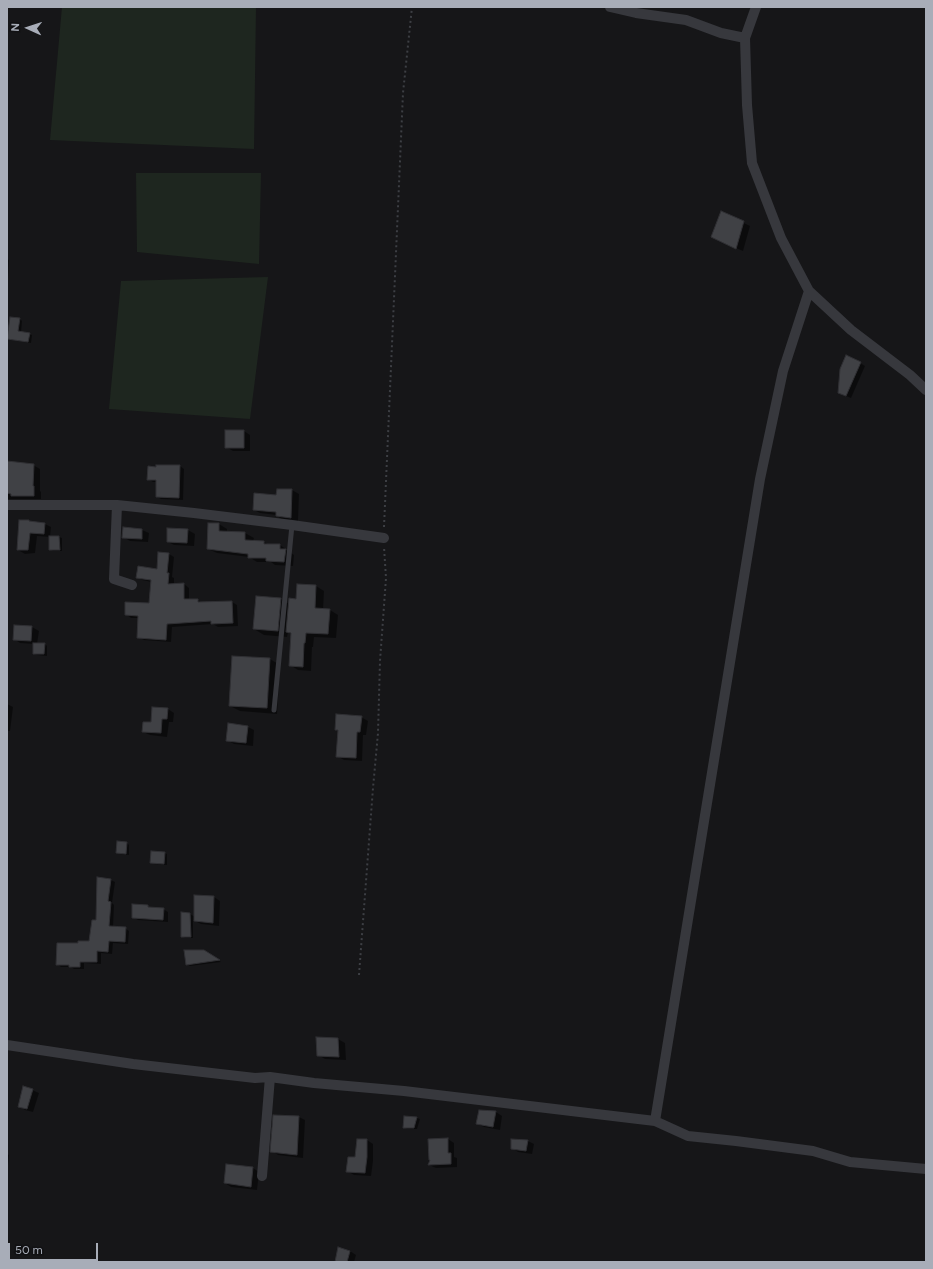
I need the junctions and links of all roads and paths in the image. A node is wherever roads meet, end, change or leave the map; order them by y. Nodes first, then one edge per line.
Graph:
1 (412, 7) edge
2 (610, 7) edge
3 (756, 7) edge
4 (745, 38) junction
5 (810, 291) junction
6 (926, 390) edge
7 (7, 505) edge
8 (117, 505) junction
9 (292, 525) junction
10 (384, 538) junction
11 (132, 585) dead end
12 (274, 710) dead end
13 (359, 975) dead end
14 (7, 1045) edge
15 (270, 1077) junction
16 (655, 1121) junction
17 (926, 1169) edge
18 (262, 1176) dead end

1 - 10 path
2 - 4 street
3 - 4 street
4 - 5 street
5 - 6 street
5 - 16 street
7 - 8 street
8 - 9 street
8 - 11 street
9 - 10 street
9 - 12 lane
10 - 13 path
14 - 15 street
15 - 16 street
15 - 18 street
16 - 17 street

